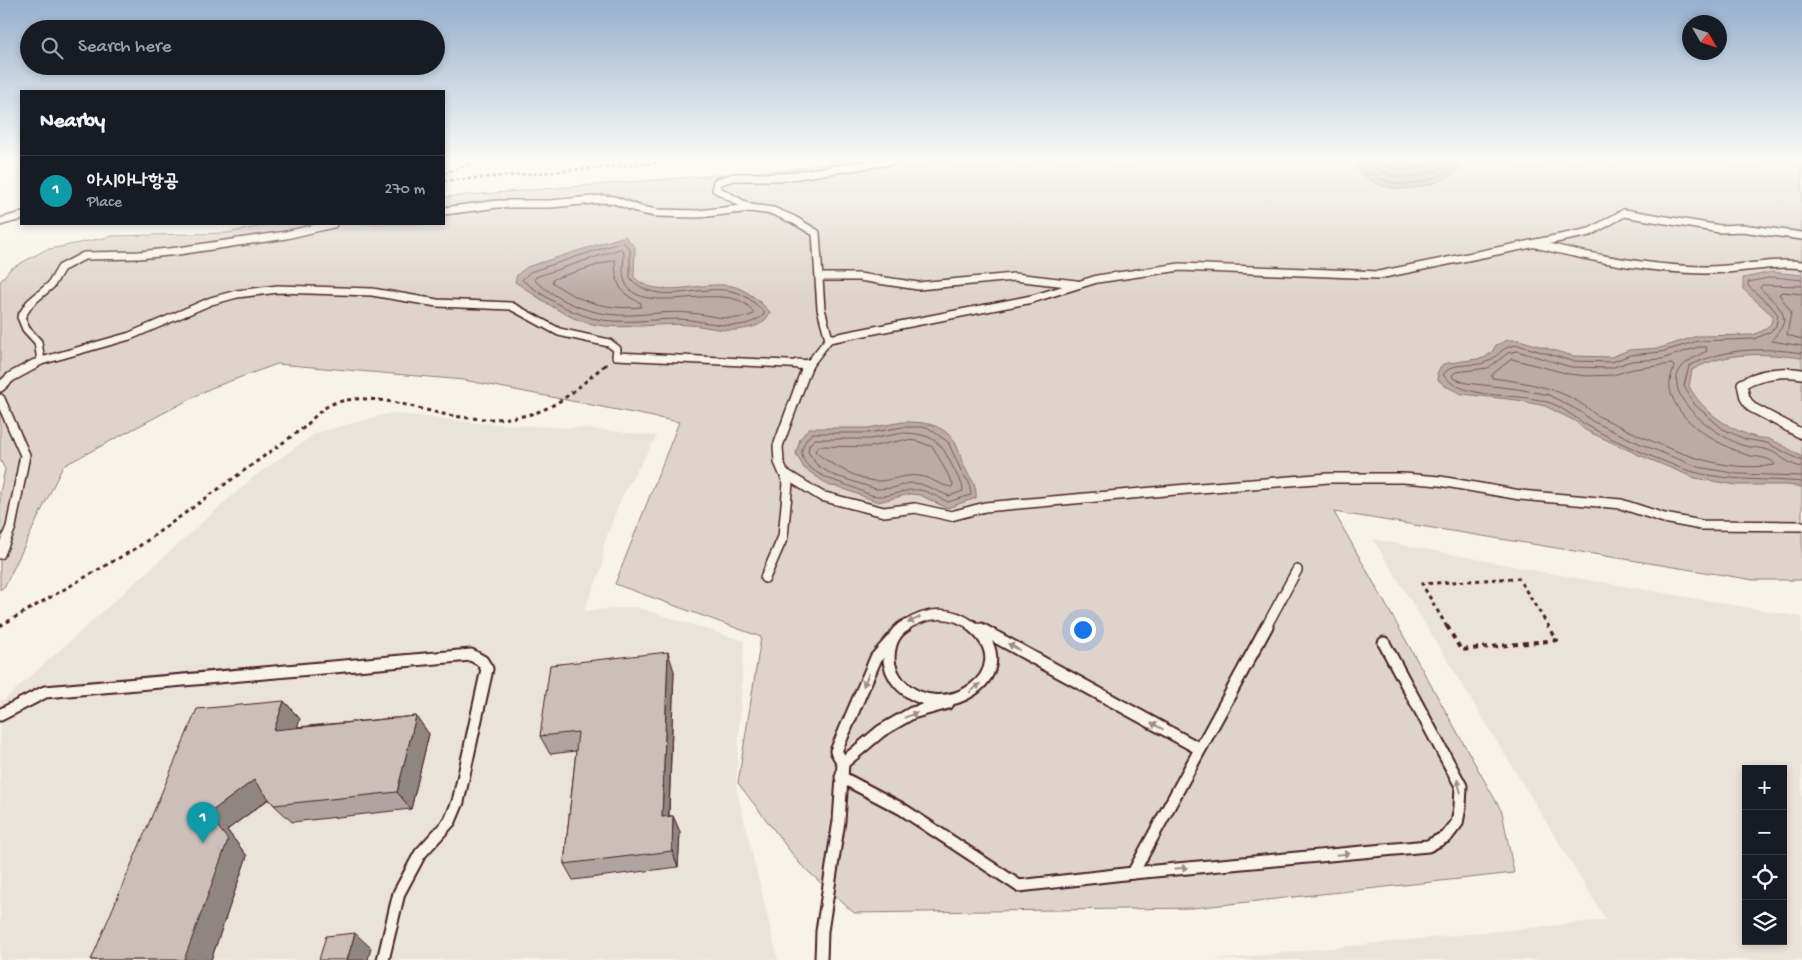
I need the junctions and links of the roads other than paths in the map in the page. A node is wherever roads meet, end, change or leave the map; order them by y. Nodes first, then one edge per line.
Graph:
1 (492, 205) edge
2 (627, 205) edge
3 (744, 205) edge
4 (750, 208) junction
5 (445, 211) edge
6 (20, 216) edge
7 (0, 222) edge
8 (329, 225) edge
9 (1802, 236) edge
10 (1534, 243) junction
11 (1802, 265) edge
12 (820, 277) junction
13 (1080, 284) junction
14 (830, 339) junction
15 (42, 361) junction
16 (808, 365) junction
17 (1802, 374) edge
18 (0, 387) edge
19 (0, 398) edge
20 (1802, 434) edge
21 (784, 473) junction
22 (1802, 526) edge
23 (0, 554) edge
24 (1297, 570) dead end
25 (765, 578) dead end
26 (975, 626) junction
27 (892, 640) junction
28 (1384, 643) dead end
29 (958, 699) junction
30 (0, 715) edge
31 (1200, 749) junction
32 (843, 763) junction
33 (841, 776) junction
34 (1133, 873) junction
35 (383, 960) edge
36 (822, 960) edge

1 - 5 lane
2 - 4 lane
3 - 4 lane
4 - 12 lane
6 - 7 lane
8 - 15 lane
9 - 10 lane
10 - 11 lane
10 - 13 lane
12 - 13 lane
12 - 14 lane
13 - 14 lane
14 - 16 lane
15 - 16 lane
15 - 18 lane
16 - 21 lane
17 - 20 lane
19 - 23 lane
21 - 22 lane
21 - 25 lane
24 - 31 lane
26 -> 27 lane
29 -> 26 lane
31 -> 26 lane
27 - 29 lane
27 -> 32 lane
34 -> 28 lane
32 -> 29 lane
30 - 35 lane
31 - 34 lane
32 - 33 lane
33 - 34 lane
33 - 36 lane

